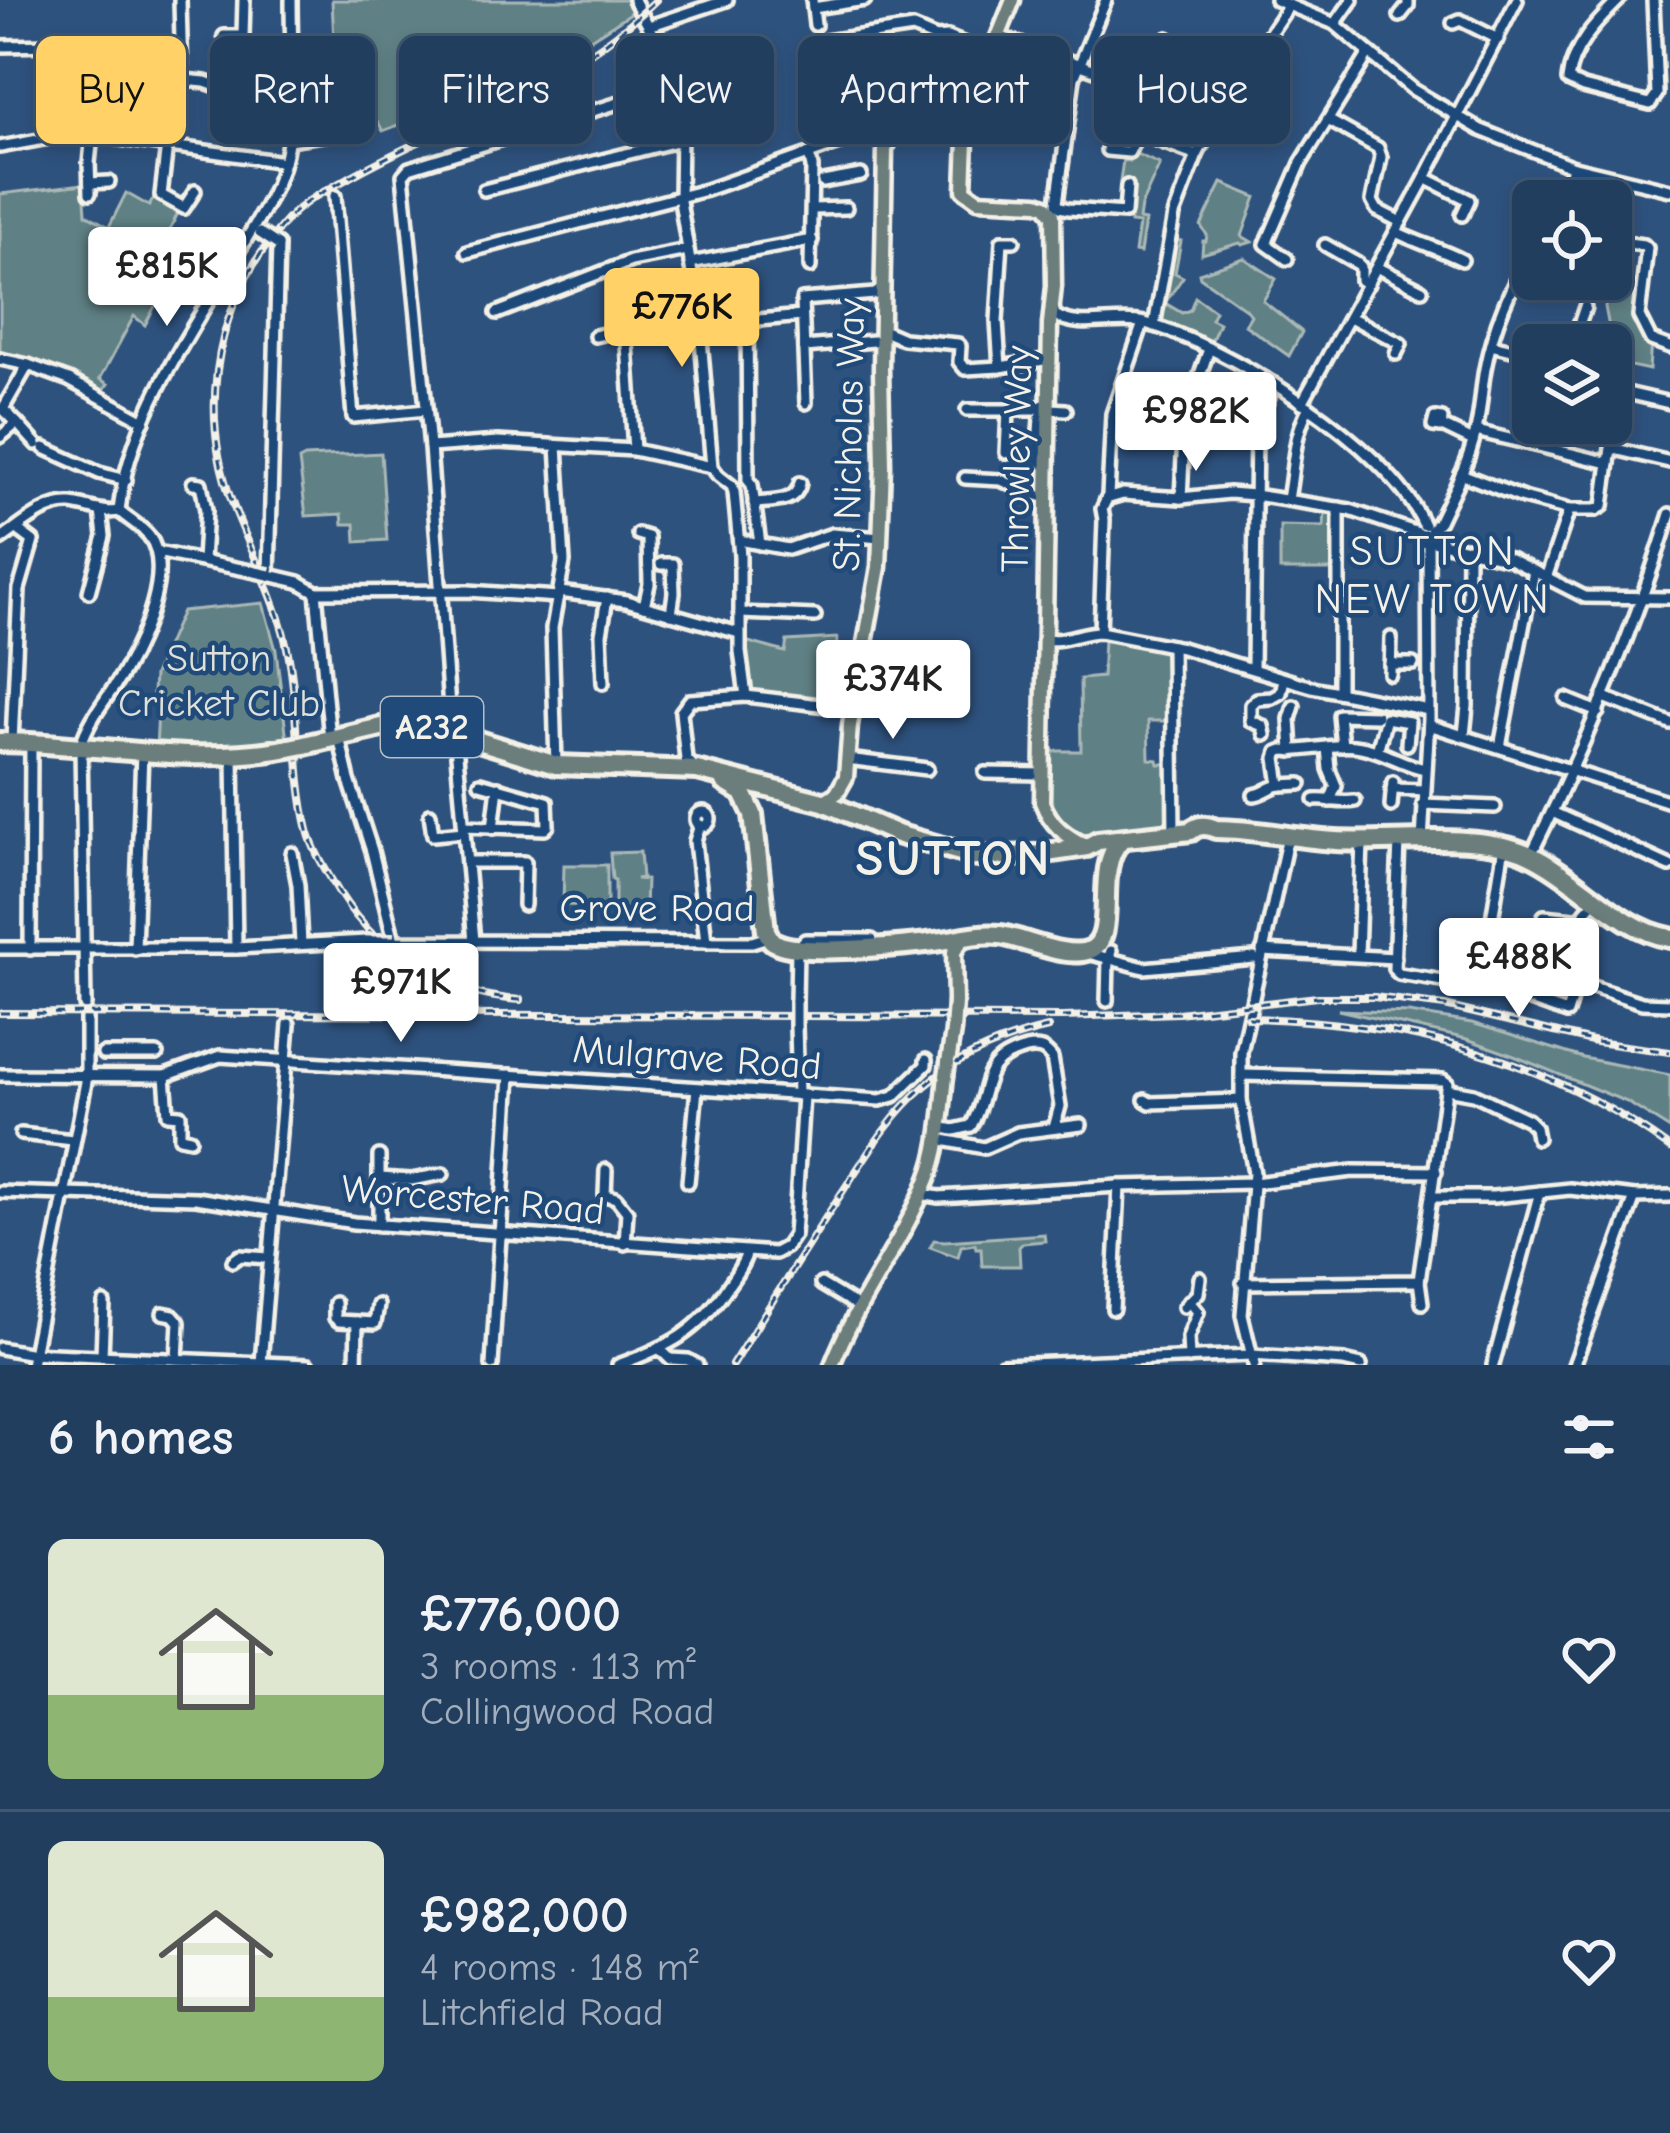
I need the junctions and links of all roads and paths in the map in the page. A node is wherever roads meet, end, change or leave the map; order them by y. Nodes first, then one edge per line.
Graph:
1 (180, 0) edge
2 (291, 0) edge
3 (634, 0) edge
4 (727, 0) edge
5 (865, 0) edge
6 (1013, 0) edge
7 (1106, 0) edge
8 (1276, 0) edge
9 (1352, 0) edge
10 (1408, 0) edge
11 (1517, 0) edge
12 (1619, 0) edge
13 (1653, 0) edge
14 (240, 4) edge
15 (813, 4) edge
16 (1289, 5) junction
17 (1464, 5) dead end
18 (1400, 16) dead end
19 (815, 25) dead end
20 (1335, 25) junction
21 (649, 26) junction
22 (181, 36) edge
23 (243, 36) edge
24 (291, 36) edge
25 (653, 36) edge
26 (855, 36) edge
27 (932, 36) edge
28 (998, 36) edge
29 (1268, 36) edge
30 (1498, 39) junction
31 (36, 45) edge
32 (0, 46) edge
33 (1370, 53) junction
34 (1070, 60) edge
35 (1078, 63) junction
36 (1094, 69) edge
37 (616, 104) edge
38 (1457, 118) junction
39 (1328, 120) junction
40 (36, 140) edge
41 (92, 144) edge
42 (161, 144) joint
43 (288, 144) edge
44 (665, 144) edge
45 (681, 144) edge
46 (839, 144) edge
47 (882, 144) edge
48 (888, 144) edge
49 (965, 144) edge
50 (1203, 144) edge
51 (0, 147) edge
52 (885, 149) junction
53 (1107, 149) dead end
54 (809, 154) junction
55 (1198, 155) junction
56 (284, 162) junction
57 (1574, 167) junction
58 (861, 175) dead end
59 (1425, 178) junction
60 (1567, 180) edge
61 (109, 182) dead end
62 (1126, 186) dead end
63 (484, 190) dead end
64 (1670, 190) edge
65 (195, 191) dead end
66 (1058, 191) junction
67 (335, 196) dead end
68 (681, 196) junction
69 (1038, 203) junction
70 (813, 209) junction
71 (1462, 215) dead end
72 (1399, 227) junction
73 (256, 230) junction
74 (812, 240) junction
75 (1015, 241) dead end
76 (1632, 243) edge
77 (1325, 245) dead end
78 (687, 250) junction
79 (467, 253) dead end
80 (1287, 259) dead end
81 (1462, 260) dead end
82 (690, 263) junction
83 (810, 267) dead end
84 (1377, 267) junction
85 (1368, 284) junction
86 (1632, 285) edge
87 (1512, 287) edge
88 (882, 289) junction
89 (1422, 290) dead end
90 (1643, 290) junction
91 (747, 298) dead end
92 (998, 302) junction
93 (1014, 302) dead end
94 (1052, 305) junction
95 (1585, 307) dead end
96 (497, 313) dead end
97 (698, 316) junction
98 (802, 316) junction
99 (1350, 316) junction
100 (748, 321) junction
101 (1076, 322) junction
102 (1579, 324) edge
103 (1149, 325) junction
104 (626, 329) junction
105 (1052, 334) junction
106 (595, 336) dead end
107 (878, 336) junction
108 (998, 338) junction
109 (1010, 339) dead end
110 (1401, 344) dead end
111 (1490, 346) junction
112 (805, 347) junction
113 (1670, 347) edge
114 (1209, 349) junction
115 (1512, 351) edge
116 (0, 359) edge
117 (1051, 359) junction
118 (28, 365) junction
119 (1000, 367) junction
120 (1274, 384) junction
121 (1632, 394) edge
122 (806, 403) dead end
123 (1670, 403) edge
124 (1305, 405) junction
125 (2, 408) edge
126 (1043, 409) junction
127 (426, 410) junction
128 (967, 410) dead end
129 (1066, 410) dead end
130 (1008, 411) junction
131 (144, 421) junction
132 (16, 423) junction
133 (1442, 426) dead end
134 (1475, 436) junction
135 (0, 437) edge
136 (1512, 441) edge
137 (1534, 444) edge
138 (557, 446) junction
139 (1039, 446) joint
140 (430, 447) junction
141 (634, 450) junction
142 (1006, 453) dead end
143 (1670, 462) edge
144 (1609, 463) junction
145 (1048, 464) junction
146 (712, 467) junction
147 (1461, 474) junction
148 (964, 478) dead end
149 (126, 480) junction
150 (748, 480) junction
151 (193, 483) dead end
152 (800, 483) dead end
153 (732, 486) junction
154 (1254, 495) junction
155 (1047, 498) junction
156 (1181, 498) junction
157 (1106, 499) junction
158 (1288, 499) junction
159 (754, 503) junction
160 (1340, 508) junction
161 (1569, 510) junction
162 (101, 512) junction
163 (119, 512) junction
164 (1670, 514) edge
165 (39, 515) junction
166 (17, 529) junction
167 (638, 534) dead end
168 (1427, 534) junction
169 (881, 538) junction
170 (0, 539) edge
171 (739, 540) junction
172 (33, 541) junction
173 (760, 544) junction
174 (1468, 548) junction
175 (157, 552) junction
176 (649, 560) junction
177 (203, 561) junction
178 (633, 561) dead end
179 (661, 564) dead end
180 (1534, 571) junction
181 (269, 575) junction
182 (1546, 578) junction
183 (89, 592) dead end
184 (316, 592) junction
185 (441, 592) junction
186 (559, 595) junction
187 (1643, 597) junction
188 (607, 598) junction
189 (1670, 598) edge
190 (644, 606) junction
191 (740, 613) junction
192 (671, 614) junction
193 (815, 616) dead end
194 (1100, 632) junction
195 (740, 633) junction
196 (1390, 638) dead end
197 (1044, 639) junction
198 (1172, 646) junction
199 (1421, 664) junction
200 (1253, 668) junction
201 (1285, 679) junction
202 (603, 683) dead end
203 (1339, 692) junction
204 (746, 696) junction
205 (1604, 697) junction
206 (1569, 704) dead end
207 (853, 705) junction
208 (942, 705) dead end
209 (1294, 706) dead end
210 (1429, 710) junction
211 (1598, 712) junction
212 (1377, 716) dead end
213 (1429, 724) junction
214 (1670, 724) edge
215 (451, 732) junction
216 (1265, 735) dead end
217 (1464, 735) junction
218 (335, 738) junction
219 (6, 742) edge
220 (32, 743) junction
221 (1407, 744) dead end
222 (81, 745) junction
223 (1342, 746) junction
224 (1327, 747) junction
225 (1500, 747) junction
226 (1292, 751) junction
227 (1377, 751) junction
228 (142, 752) junction
229 (233, 757) junction
230 (847, 759) junction
231 (556, 765) junction
232 (659, 769) junction
233 (927, 769) dead end
234 (1425, 769) junction
235 (1571, 769) junction
236 (697, 770) junction
237 (985, 773) dead end
238 (1041, 774) junction
239 (460, 781) junction
240 (1301, 784) dead end
241 (1280, 785) junction
242 (498, 787) junction
243 (1424, 790) junction
244 (787, 793) junction
245 (1254, 795) dead end
246 (1315, 800) dead end
247 (1330, 801) junction
248 (1355, 801) dead end
249 (824, 802) junction
250 (1670, 802) edge
251 (1423, 804) junction
252 (1391, 806) dead end
253 (1495, 807) dead end
254 (1552, 812) junction
255 (430, 814) dead end
256 (755, 823) junction
257 (700, 824) dead end
258 (493, 828) junction
259 (464, 829) junction
260 (1183, 832) junction
261 (1288, 836) junction
262 (1121, 840) junction
263 (1422, 841) junction
264 (1362, 842) junction
265 (1399, 842) junction
266 (1504, 846) junction
267 (1087, 847) junction
268 (292, 853) dead end
269 (1531, 855) junction
270 (1107, 861) junction
271 (467, 862) junction
272 (1670, 866) edge
273 (1598, 898) junction
274 (1551, 903) dead end
275 (524, 905) dead end
276 (1584, 920) junction
277 (1670, 938) edge
278 (394, 941) junction
279 (474, 941) junction
280 (782, 941) junction
281 (706, 942) junction
282 (301, 944) junction
283 (952, 944) junction
284 (0, 948) edge
285 (236, 948) junction
286 (30, 949) junction
287 (135, 949) junction
288 (83, 950) junction
289 (1110, 952) junction
290 (1258, 954) junction
291 (1358, 955) junction
292 (1395, 958) junction
293 (1577, 982) junction
294 (1480, 987) junction
295 (1107, 1000) dead end
296 (1670, 1004) edge
297 (289, 1024) dead end
298 (128, 1053) junction
299 (103, 1054) dead end
300 (157, 1054) dead end
301 (286, 1061) junction
302 (947, 1065) junction
303 (0, 1075) edge
304 (510, 1075) junction
305 (1240, 1075) junction
306 (128, 1076) junction
307 (165, 1076) junction
308 (86, 1077) junction
309 (1444, 1084) junction
310 (697, 1088) junction
311 (800, 1095) junction
312 (1144, 1100) dead end
313 (1240, 1100) junction
314 (180, 1115) junction
315 (153, 1116) dead end
316 (1081, 1125) dead end
317 (1054, 1128) junction
318 (939, 1133) junction
319 (21, 1134) dead end
320 (1537, 1138) dead end
321 (74, 1140) junction
322 (164, 1140) dead end
323 (379, 1156) dead end
324 (606, 1171) dead end
325 (1436, 1172) junction
326 (443, 1174) dead end
327 (379, 1178) junction
328 (688, 1182) dead end
329 (1254, 1183) junction
330 (1119, 1186) junction
331 (0, 1192) edge
332 (1540, 1192) junction
333 (64, 1195) junction
334 (921, 1195) junction
335 (1432, 1196) junction
336 (1670, 1196) edge
337 (1635, 1197) junction
338 (272, 1209) junction
339 (380, 1225) junction
340 (501, 1233) junction
341 (626, 1244) junction
342 (747, 1252) junction
343 (269, 1258) junction
344 (233, 1261) dead end
345 (1200, 1279) dead end
346 (1419, 1281) junction
347 (1243, 1283) junction
348 (821, 1284) dead end
349 (104, 1303) dead end
350 (335, 1303) dead end
351 (1422, 1303) dead end
352 (378, 1305) dead end
353 (860, 1307) junction
354 (1113, 1309) dead end
355 (163, 1313) dead end
356 (357, 1322) junction
357 (0, 1348) edge
358 (659, 1348) junction
359 (102, 1356) junction
360 (1190, 1358) junction
361 (32, 1359) edge
362 (177, 1359) junction
363 (648, 1360) edge
364 (1253, 1360) edge
365 (148, 1362) edge
366 (254, 1364) edge
367 (308, 1365) edge
368 (356, 1365) edge
369 (492, 1365) edge
370 (618, 1365) edge
371 (697, 1365) edge
372 (832, 1365) edge
373 (1002, 1365) edge
374 (1361, 1365) edge
375 (1493, 1365) edge
376 (1574, 1365) edge

1 - 22 street
2 - 24 street
3 - 21 street
4 - 21 street
5 - 15 street
6 - 28 main road
7 - 35 street
8 - 16 street
9 - 20 street
10 - 18 street
11 - 30 street
12 - 13 street
14 - 23 street
15 - 19 street
16 - 20 street
16 - 29 street
17 - 30 street
20 - 33 street
21 - 25 street
26 - 27 street
30 - 38 street
31 - 32 street
33 - 38 street
33 - 39 street
34 - 35 street
35 - 36 street
35 - 66 street
37 - 127 street
38 - 57 street
38 - 59 street
39 - 72 street
39 - 80 street
40 - 51 street
41 - 61 street
42 - 56 street
42 - 65 street
43 - 56 street
44 - 63 street
45 - 68 street
46 - 54 street
47 - 52 street
48 - 52 main road
49 - 69 main road
50 - 55 street
52 - 88 main road, St. Nicholas Way
53 - 55 street
54 - 68 street
54 - 70 street
55 - 103 street
56 - 73 street
57 - 60 street
57 - 64 street
58 - 70 street
59 - 71 street
59 - 72 street
62 - 66 street
66 - 69 street
67 - 127 street
68 - 78 street
68 - 79 street
69 - 94 main road, Throwley Way
70 - 74 street
72 - 81 street
72 - 84 street
73 - 131 street
73 - 181 street, bridge
74 - 82 street
74 - 83 street
75 - 92 street
76 - 90 street
77 - 85 street
78 - 82 street
78 - 96 street
82 - 97 street
84 - 85 street
84 - 89 street
85 - 99 street
86 - 90 street
87 - 111 street
88 - 98 street
88 - 107 main road, St. Nicholas Way
90 - 113 street
91 - 100 street
92 - 93 street
92 - 108 street
94 - 101 street
94 - 105 main road, Throwley Way
95 - 102 street
97 - 104 street
97 - 146 street
98 - 100 street
98 - 112 street
99 - 110 street
99 - 124 street
100 - 150 street
101 - 103 street
101 - 105 street
103 - 114 street
103 - 157 street
104 - 106 street
104 - 141 street
105 - 117 main road, Throwley Way
107 - 112 street
107 - 119 street
107 - 169 main road, St. Nicholas Way
108 - 109 street
108 - 119 street
111 - 115 street
111 - 134 street
112 - 122 street
114 - 120 street
114 - 156 street
116 - 118 street
117 - 119 street
117 - 126 main road, Throwley Way
118 - 125 street
118 - 131 street
120 - 124 street
120 - 154 street
121 - 123 street
124 - 158 street
124 - 168 street
125 - 132 street
126 - 129 street
126 - 130 street
126 - 139 street
126 - 145 main road, Throwley Way
127 - 140 street
128 - 130 street
130 - 142 street
131 - 149 street
132 - 135 street
132 - 149 street
133 - 134 street
134 - 136 street
134 - 147 street
137 - 144 street
138 - 140 street
138 - 141 street
138 - 186 street
139 - 145 main road
140 - 185 street
141 - 146 street
143 - 144 street
144 - 161 street
145 - 155 main road, Throwley Way
146 - 153 street
147 - 161 street
147 - 168 street
148 - 155 street
149 - 163 street
150 - 153 street
150 - 159 street
151 - 177 street
152 - 159 street
153 - 171 street
154 - 156 street
154 - 158 street
154 - 200 street
155 - 197 main road, Throwley Way
156 - 157 street
157 - 194 street
158 - 160 street
159 - 173 street
160 - 168 street
160 - 203 street
161 - 182 street
162 - 163 street
162 - 165 street
162 - 183 street
163 - 175 street
164 - 187 street
165 - 166 street
165 - 172 street
166 - 170 street
166 - 172 street
167 - 176 street
168 - 174 street
168 - 199 street
169 - 173 street
169 - 207 main road, St. Nicholas Way
171 - 173 street
171 - 191 street
172 - 219 street
174 - 180 street
174 - 217 street
175 - 177 street
175 - 222 street
176 - 178 street
176 - 190 street
177 - 181 street, bridge
179 - 192 street
180 - 182 street
180 - 225 street
181 - 184 street
182 - 187 street
184 - 185 street
184 - 218 street
185 - 186 street
185 - 215 street
186 - 188 street
186 - 231 street
187 - 189 street
187 - 205 street
188 - 190 street
188 - 202 street
190 - 192 street
191 - 193 street
191 - 195 street
192 - 195 street
194 - 197 street
194 - 198 street
195 - 204 street
196 - 199 street
197 - 238 main road, Throwley Way
198 - 200 street
198 - 260 street
199 - 210 street
200 - 201 street
201 - 203 street
201 - 216 street
203 - 210 street
204 - 207 street
204 - 236 street
205 - 211 street
205 - 214 street
206 - 211 street
207 - 208 street
207 - 230 main road, St. Nicholas Way
209 - 226 street
210 - 213 street
211 - 235 street
212 - 223 street
213 - 217 street
213 - 234 street
215 - 218 highway, A232
215 - 231 highway, A232
215 - 239 street
217 - 225 street
218 - 229 highway, A232
218 - 278 street
219 - 220 highway, A232
220 - 222 highway, A232
220 - 286 street
221 - 227 street
222 - 228 highway, A232
222 - 288 street
223 - 224 street
223 - 227 street
224 - 226 street
224 - 247 street
225 - 235 street
226 - 241 street
227 - 234 street
228 - 229 highway, A232
228 - 287 street
229 - 285 street
230 - 233 street
230 - 249 main road, St. Nicholas Way
231 - 232 highway, A232
232 - 236 highway, A232
232 - 256 highway, A232
234 - 243 street
235 - 250 street
235 - 254 street
236 - 244 highway, A232
237 - 238 street
238 - 267 main road, Throwley Way
239 - 242 street
239 - 259 street
240 - 241 street
241 - 245 street
242 - 258 street
242 - 258 street
243 - 251 street
243 - 252 street
244 - 249 highway, A232
244 - 256 highway
246 - 247 street
247 - 248 street
249 - 267 highway, A232
251 - 253 street
251 - 263 street
254 - 269 street
254 - 272 street
255 - 259 street
256 - 280 highway, A232
257 - 281 street
258 - 259 street
259 - 271 street
260 - 261 highway, A232
260 - 262 highway, A232
261 - 264 highway, A232
261 - 290 street
262 - 267 highway, A232
262 - 270 highway
263 - 265 highway, A232
263 - 266 highway, A232
264 - 265 highway, A232
264 - 291 street
265 - 292 street
266 - 269 highway, A232
266 - 294 street
267 - 270 highway
268 - 282 street
269 - 273 highway, A232
270 - 289 highway
271 - 275 street
271 - 279 street
273 - 276 street
273 - 277 highway, A232
274 - 276 street
276 - 293 street
278 - 279 street, Grove Road
278 - 282 street, Grove Road, bridge
279 - 281 street, Grove Road
280 - 281 street, Grove Road
280 - 283 highway, Grove Road
280 - 311 street, Worcester Road, bridge
282 - 285 street, Grove Road
283 - 289 highway, Grove Road
283 - 302 main road, bridge
284 - 286 street, Grove Road
285 - 287 street, Grove Road
286 - 288 street, Grove Road
287 - 288 street, Grove Road
288 - 308 street
289 - 290 street
289 - 295 street
290 - 291 street
290 - 305 street
291 - 292 street
292 - 294 street
293 - 294 street
293 - 296 street
297 - 301 street
298 - 299 street
298 - 300 street
298 - 306 street
301 - 304 street, Mulgrave Road
301 - 307 street, Mulgrave Road
301 - 338 street
302 - 311 street, Mulgrave Road
302 - 318 main road
303 - 308 street, Mulgrave Road
304 - 310 street, Mulgrave Road
304 - 340 street
305 - 309 street
305 - 313 street
306 - 307 street, Mulgrave Road
306 - 308 street, Mulgrave Road
307 - 314 street
308 - 321 street
309 - 320 street
309 - 325 street
310 - 311 street, Mulgrave Road
310 - 328 street
311 - 342 street, Worcester Road
312 - 313 street
313 - 329 street
314 - 315 street
314 - 322 street
316 - 317 street
317 - 318 street
317 - 318 street
318 - 334 main road
319 - 321 street
321 - 333 street
323 - 327 street
324 - 341 street
325 - 329 street
325 - 335 street
326 - 327 street
327 - 339 street
329 - 330 street
329 - 347 street
330 - 334 street
330 - 354 street
331 - 333 street, Worcester Road
332 - 335 street
332 - 337 street
332 - 375 street
333 - 338 street, Worcester Road
333 - 361 street
334 - 353 main road
335 - 346 street
336 - 337 street
337 - 376 street
338 - 339 street, Worcester Road
338 - 343 street
339 - 340 street, Worcester Road
340 - 341 street, Worcester Road
340 - 369 street
341 - 342 street, Worcester Road
342 - 358 street
343 - 344 street
343 - 366 street
345 - 360 street
346 - 347 street
346 - 351 street
347 - 364 street
348 - 353 street
349 - 359 street
350 - 356 street
352 - 356 street
353 - 372 main road
355 - 362 street
356 - 368 street
357 - 361 street
358 - 363 street
358 - 371 street
359 - 361 street
359 - 365 street
360 - 364 street
360 - 373 street
362 - 365 street
362 - 366 street
363 - 370 street
364 - 374 street
366 - 367 street

